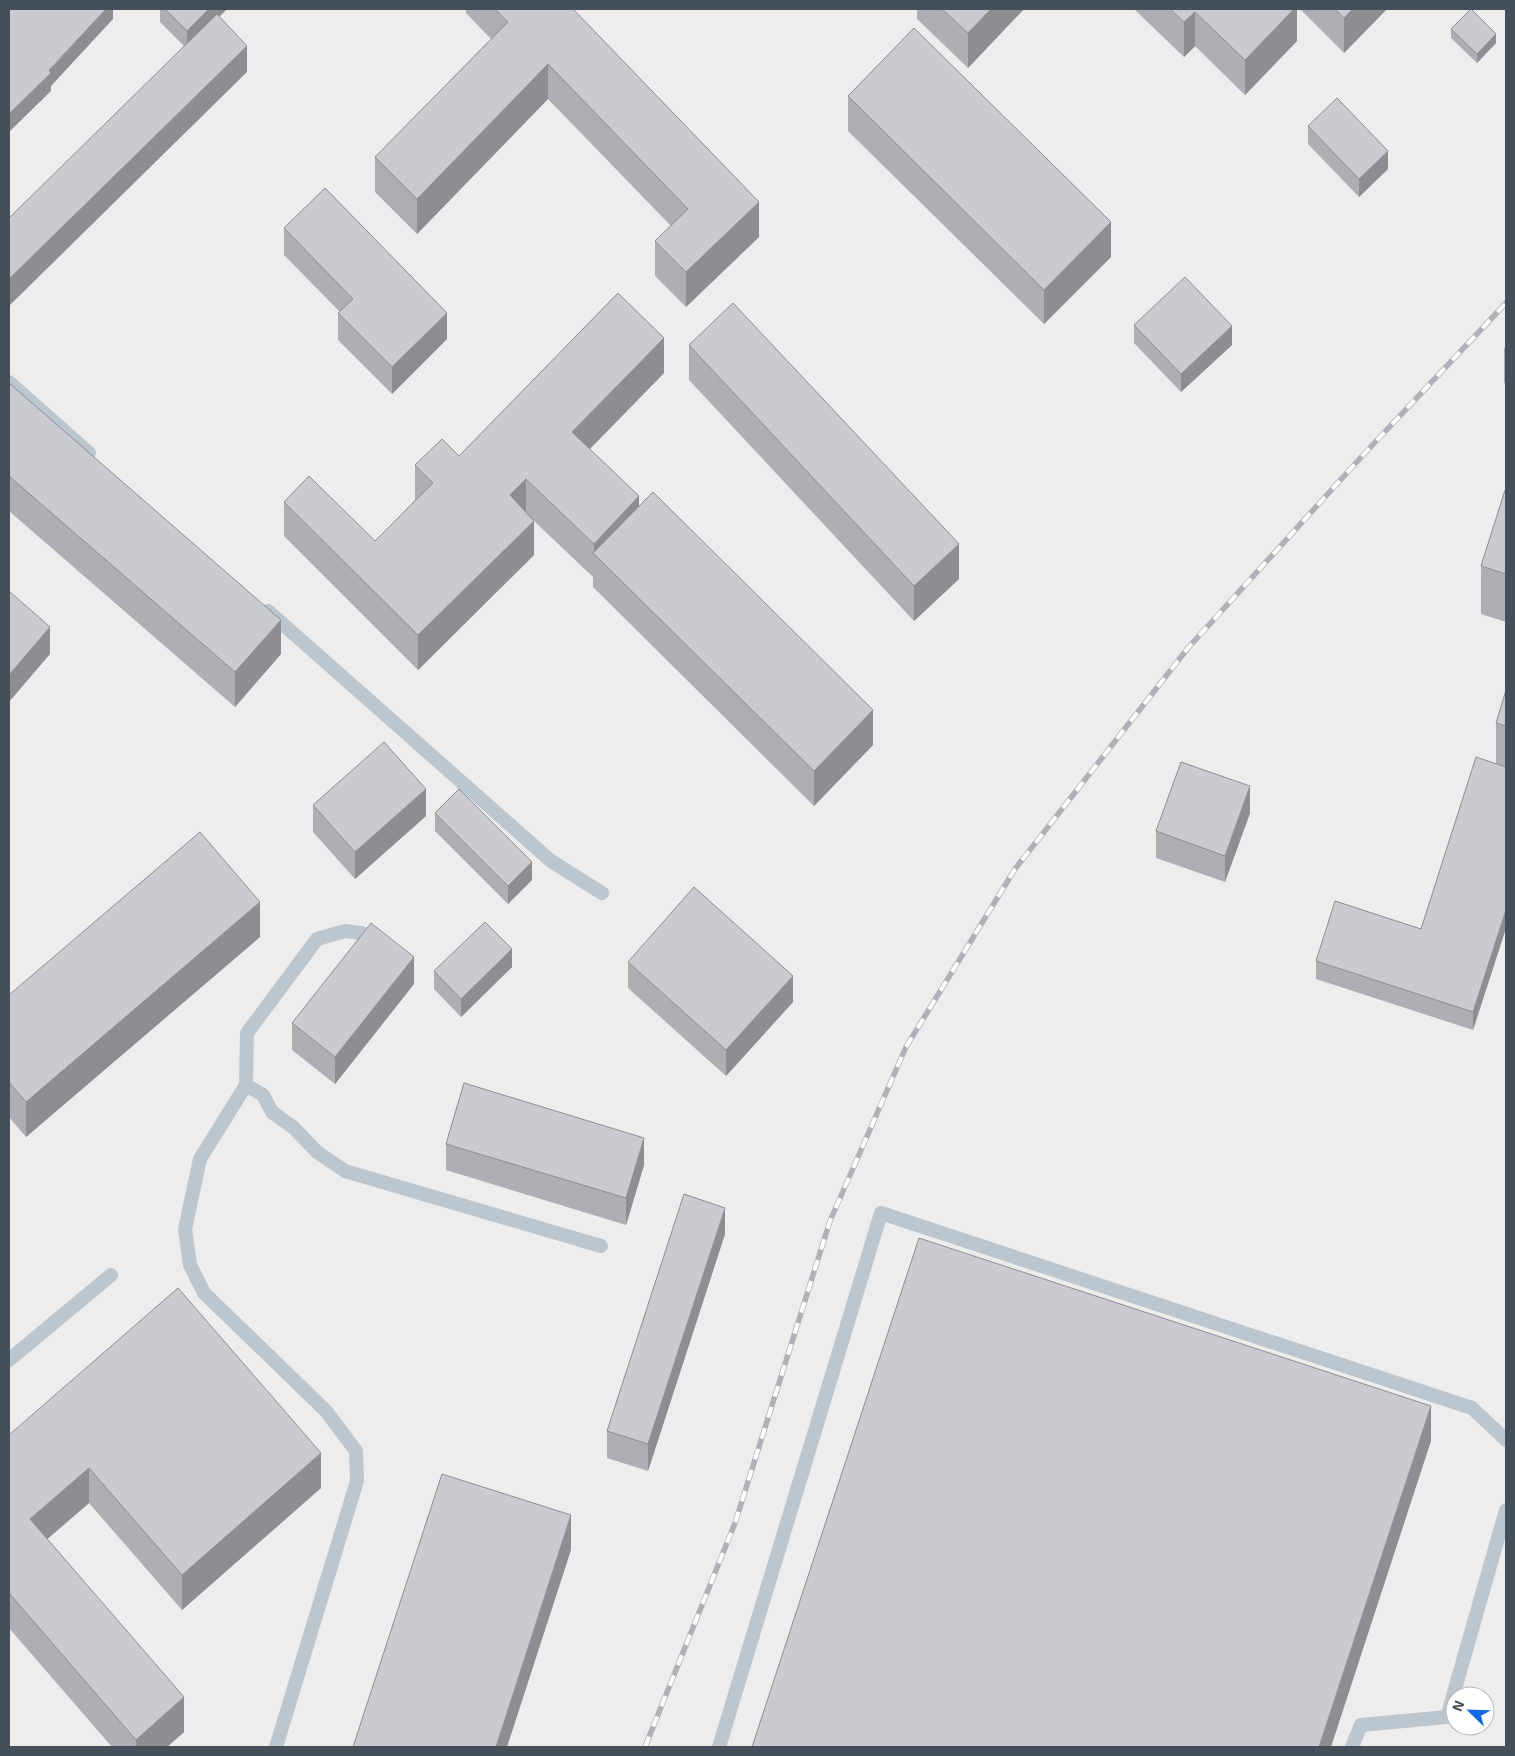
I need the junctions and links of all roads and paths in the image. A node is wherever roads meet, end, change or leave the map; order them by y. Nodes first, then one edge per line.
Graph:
1 (9, 382) edge
2 (98, 461) edge
3 (261, 605) edge
4 (602, 893) dead end
5 (380, 940) edge
6 (246, 1086) junction
7 (601, 1246) dead end
8 (111, 1275) dead end
9 (9, 1360) edge
10 (1506, 1440) edge
11 (1506, 1510) edge
12 (1503, 1536) edge
13 (276, 1747) edge
14 (719, 1747) edge
15 (1352, 1747) edge

1 - 2 lane
3 - 4 lane
5 - 6 lane
6 - 7 lane
6 - 13 lane
8 - 9 lane
10 - 14 lane
11 - 12 lane
12 - 15 lane

